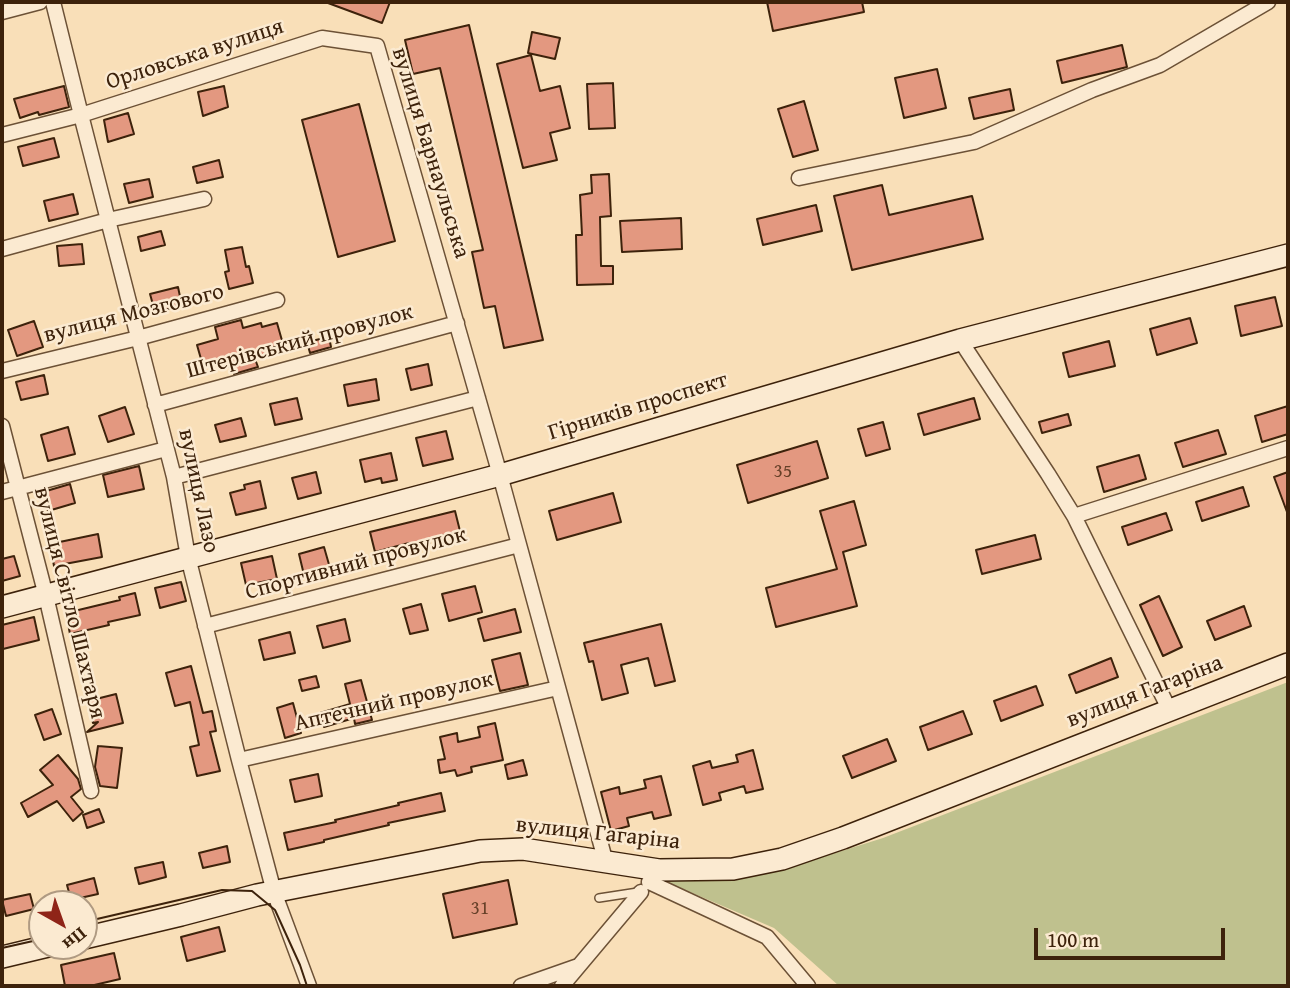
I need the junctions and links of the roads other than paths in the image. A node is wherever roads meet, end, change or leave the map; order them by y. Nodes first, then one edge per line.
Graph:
1 (40, 2) edge
2 (53, 2) edge
3 (1268, 2) edge
4 (2, 12) edge
5 (322, 38) joint
6 (81, 115) junction
7 (2, 135) edge
8 (799, 178) dead end
9 (204, 199) dead end
10 (108, 220) junction
11 (2, 248) edge
12 (1288, 255) edge
13 (277, 300) dead end
14 (457, 323) junction
15 (138, 338) junction
16 (960, 340) junction
17 (2, 371) edge
18 (478, 398) junction
19 (155, 405) junction
20 (2, 426) edge
21 (1288, 448) edge
22 (166, 449) junction
23 (500, 475) junction
24 (174, 477) junction
25 (17, 488) junction
26 (2, 492) edge
27 (1074, 516) junction
28 (519, 545) junction
29 (188, 557) junction
30 (46, 596) junction
31 (2, 607) edge
32 (205, 626) junction
33 (1288, 664) edge
34 (558, 688) junction
35 (1170, 711) junction
36 (239, 760) junction
37 (91, 791) dead end
38 (606, 863) junction
39 (650, 881) junction
40 (274, 892) junction
41 (599, 898) dead end
42 (98, 935) edge
43 (28, 951) edge
44 (2, 957) edge
45 (579, 965) junction
46 (309, 986) edge
47 (521, 986) edge
48 (562, 986) edge
49 (808, 986) edge

1 - 4 street
2 - 6 street, вулиця Лазо
3 - 8 street
5 - 6 street, Орловська вулиця
5 - 14 street, вулиця Барнаульська
6 - 7 street, Орловська вулиця
6 - 10 street, вулиця Лазо
9 - 10 street
10 - 11 street
10 - 15 street, вулиця Лазо
12 - 16 main road, Гірників проспект
13 - 15 street, вулиця Мозгового
14 - 18 street
14 - 19 street, Штерівський провулок
15 - 17 street, вулиця Мозгового
15 - 19 street, вулиця Лазо
16 - 23 main road, Гірників проспект
16 - 27 street
18 - 23 street
18 - 24 street
19 - 22 street, вулиця Лазо
20 - 25 street, вулиця Світло Шахтаря
21 - 27 street
22 - 24 street, вулиця Лазо
22 - 25 street
23 - 28 street
23 - 29 main road, Гірників проспект
24 - 29 street, вулиця Лазо
25 - 26 street
25 - 30 street, вулиця Світло Шахтаря
27 - 35 street
28 - 32 street, Спортивний провулок
28 - 34 street
29 - 30 main road, Гірників проспект
29 - 32 street, вулиця Лазо
30 - 31 main road, Гірників проспект
30 - 37 street, вулиця Світло Шахтаря
32 - 36 street, вулиця Лазо
33 - 35 main road, вулиця Гагаріна
34 - 36 street, Аптечний провулок
34 - 38 street
35 - 39 main road, вулиця Гагаріна
36 - 40 street, вулиця Лазо
38 - 39 main road, вулиця Гагаріна
38 - 40 main road, вулиця Гагаріна
39 - 41 lane
39 - 45 street
39 - 49 street
40 - 42 main road, вулиця Гагаріна
40 - 46 street, вулиця Лазо
43 - 44 main road
45 - 47 street
45 - 48 street

